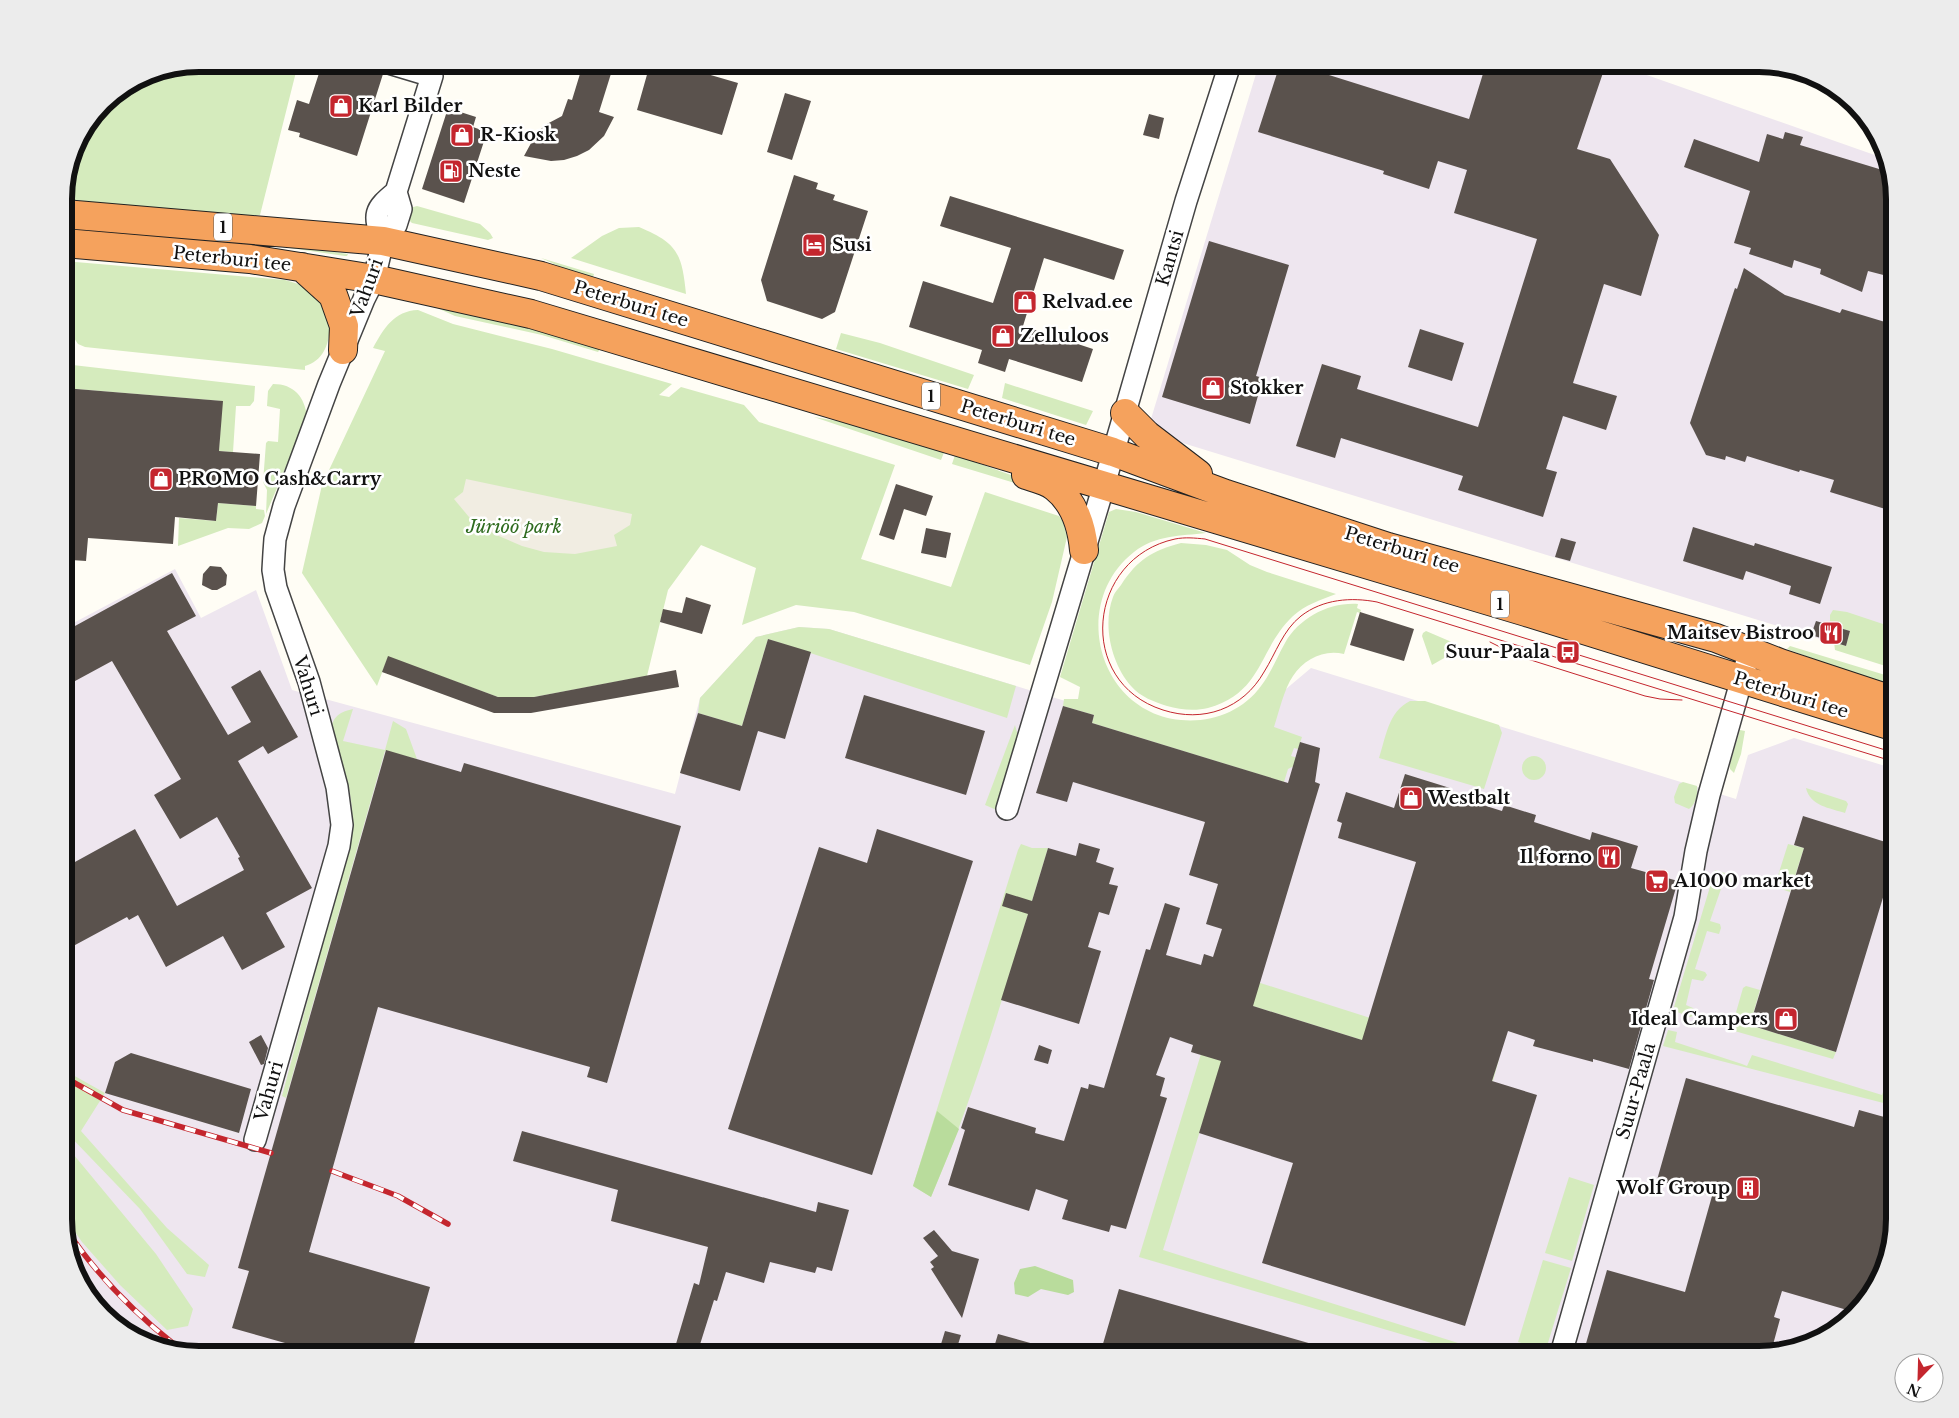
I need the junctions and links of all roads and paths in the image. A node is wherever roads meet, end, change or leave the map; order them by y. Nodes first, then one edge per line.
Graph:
1 (422, 73) edge
2 (1227, 73) edge
3 (73, 215) edge
4 (383, 241) junction
5 (73, 244) edge
6 (302, 267) junction
7 (374, 279) junction
8 (343, 350) junction
9 (1125, 413) junction
10 (952, 440) junction
11 (1113, 452) junction
12 (1104, 485) junction
13 (1226, 494) junction
14 (1084, 550) junction
15 (1750, 652) junction
16 (1742, 680) junction
17 (1886, 698) edge
18 (1886, 724) edge
19 (1007, 809) dead end
20 (255, 1140) dead end
21 (1563, 1346) edge

1 - 4 street
2 - 9 street, Kantsi
3 - 4 highway, Peterburi tee / 1
4 - 7 street, Vahuri
4 - 11 highway, Peterburi tee / 1
5 - 6 highway, Peterburi tee / 1
6 - 7 highway, Peterburi tee / 1
6 - 8 highway
7 - 8 street, Vahuri
7 - 10 highway, Peterburi tee / 1
8 - 20 street, Vahuri
9 - 11 street, Kantsi
9 - 13 highway
10 - 12 highway, Peterburi tee / 1
10 - 14 highway
11 - 12 street, Kantsi
11 - 13 highway, Peterburi tee / 1
12 - 14 street, Kantsi
12 - 16 highway, Peterburi tee / 1
13 - 15 highway, Peterburi tee / 1
14 - 19 street, Kantsi
15 - 16 street, Suur-Paala
15 - 17 highway, Peterburi tee / 1
16 - 18 highway, Peterburi tee / 1
16 - 21 street, Suur-Paala

